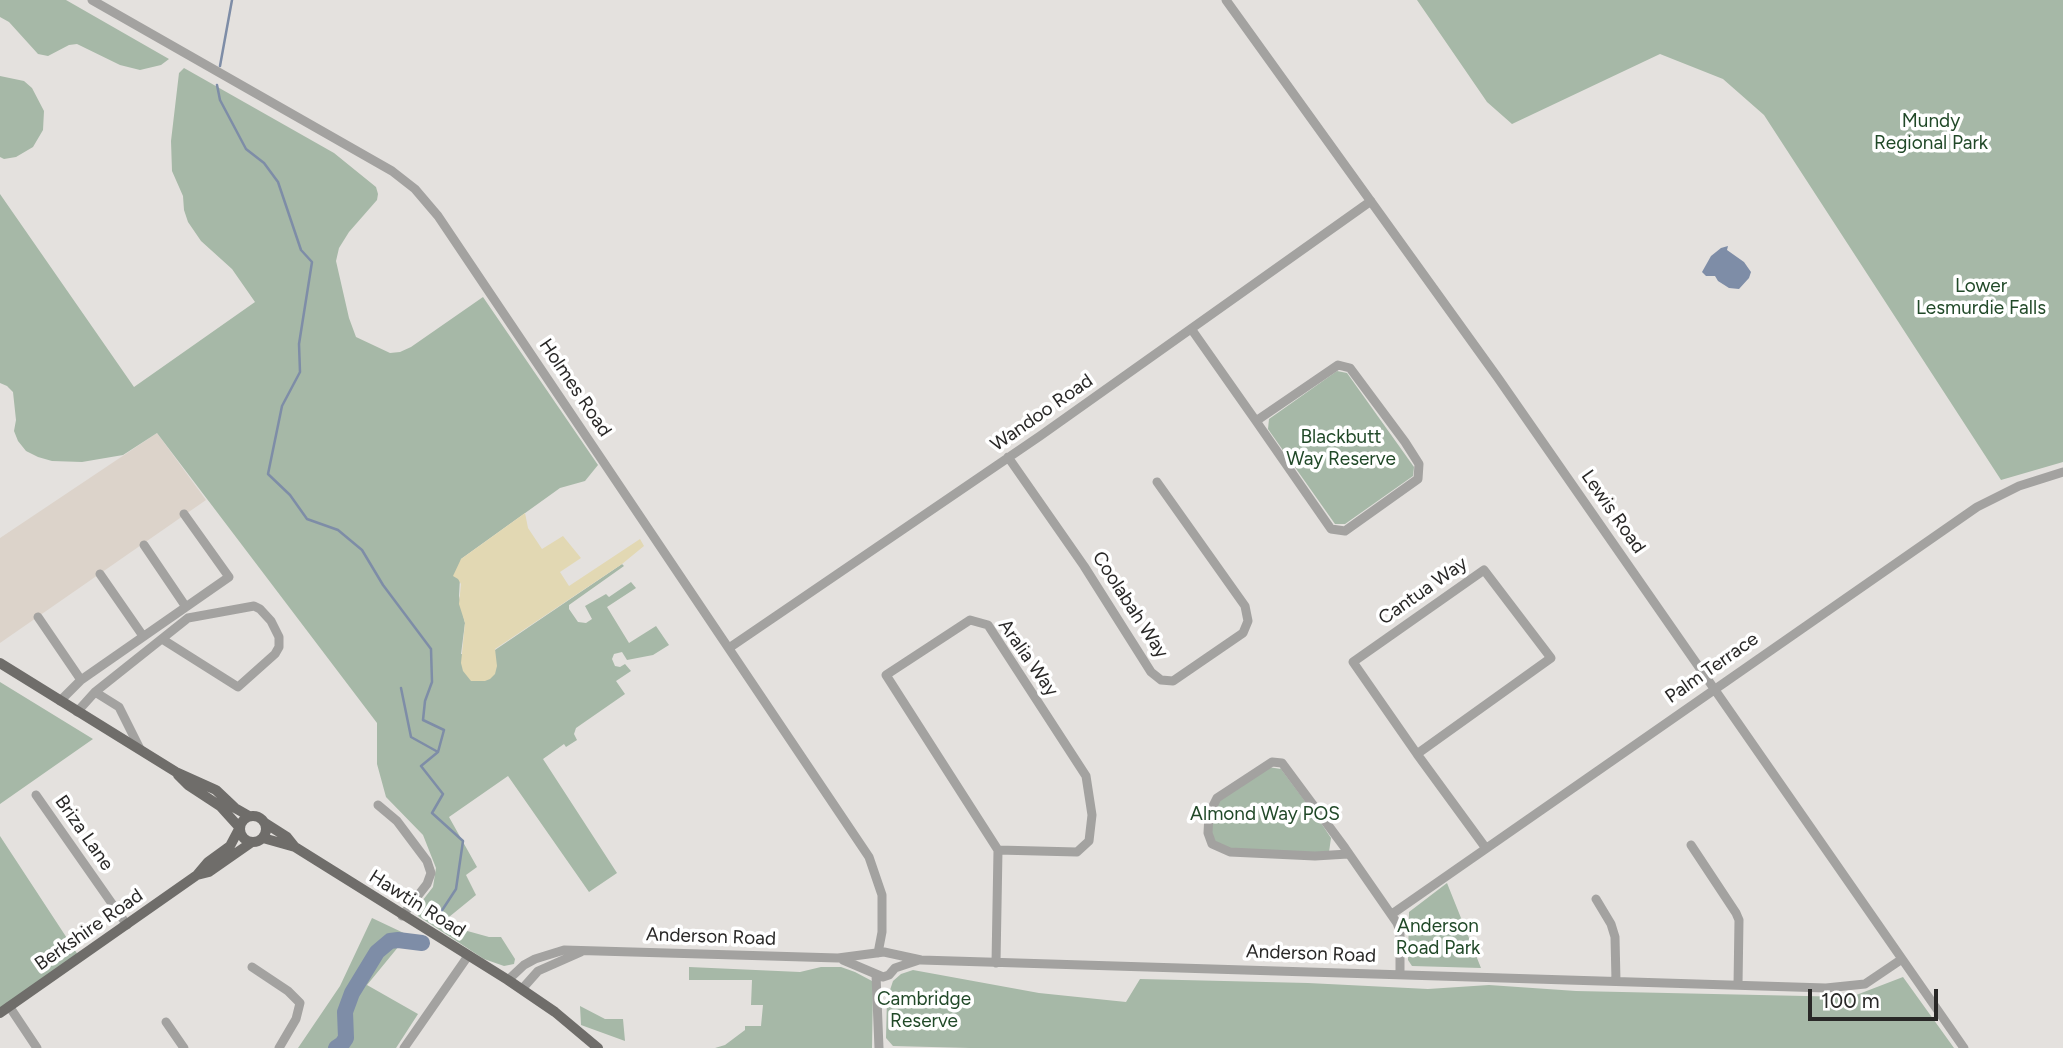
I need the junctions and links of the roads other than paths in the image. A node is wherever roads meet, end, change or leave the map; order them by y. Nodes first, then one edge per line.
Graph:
1 (92, 0) edge
2 (1226, 0) edge
3 (1371, 201) junction
4 (1192, 330) junction
5 (1256, 421) junction
6 (1008, 457) junction
7 (2063, 472) edge
8 (1157, 482) dead end
9 (184, 514) dead end
10 (144, 545) dead end
11 (100, 575) dead end
12 (186, 607) junction
13 (38, 617) dead end
14 (144, 636) junction
15 (162, 639) junction
16 (729, 648) junction
17 (0, 663) edge
18 (81, 680) junction
19 (1714, 688) junction
20 (95, 692) junction
21 (60, 701) junction
22 (77, 712) junction
23 (142, 752) junction
24 (1417, 754) junction
25 (176, 772) junction
26 (36, 795) dead end
27 (378, 805) dead end
28 (249, 816) junction
29 (265, 823) junction
30 (239, 828) junction
31 (257, 840) junction
32 (1691, 845) dead end
33 (295, 847) junction
34 (1485, 847) junction
35 (998, 850) junction
36 (1348, 854) junction
37 (197, 875) junction
38 (1596, 899) dead end
39 (1392, 914) junction
40 (402, 916) junction
41 (127, 925) junction
42 (882, 932) junction
43 (583, 951) junction
44 (877, 954) junction
45 (890, 954) junction
46 (468, 956) junction
47 (838, 958) junction
48 (1902, 959) junction
49 (921, 960) junction
50 (996, 963) junction
51 (252, 967) dead end
52 (892, 972) junction
53 (875, 974) junction
54 (1400, 975) junction
55 (508, 980) junction
56 (1616, 981) junction
57 (1738, 985) junction
58 (522, 989) junction
59 (879, 1008) junction
60 (4, 1010) edge
61 (166, 1021) dead end
62 (37, 1048) edge
63 (184, 1048) edge
64 (279, 1048) edge
65 (404, 1048) edge
66 (598, 1048) edge
67 (879, 1048) edge
68 (1964, 1048) edge

1 - 16 street, Holmes Road
2 - 3 street, Lewis Road
3 - 4 street, Wandoo Road
3 - 19 street, Lewis Road
4 - 5 street
4 - 6 street, Wandoo Road
5 - 5 street
6 - 8 street, Coolabah Way
6 - 16 street, Wandoo Road
7 - 19 street, Palm Terrace
9 - 12 street
10 - 12 street
11 - 14 street
12 - 14 street
13 - 18 street
14 - 18 street
15 - 15 street
15 - 20 street
16 - 42 street, Holmes Road
17 - 21 main road
18 - 21 street
19 - 34 street, Palm Terrace
19 - 48 street, Lewis Road
20 - 22 street
20 - 23 street
21 - 22 main road
22 - 23 main road
23 - 25 main road
24 - 24 street, Cantua Way
24 - 34 street, Cantua Way
25 - 28 main road
25 - 30 main road
26 - 41 street, Briza Lane
27 - 40 street
28 - 29 main road
28 - 30 main road
29 - 31 main road
29 - 33 main road, Hawtin Road
30 - 31 main road
30 - 37 main road, Berkshire Road
31 - 33 main road, Hawtin Road
31 - 37 main road, Berkshire Road
32 - 57 street
33 - 40 main road, Hawtin Road
34 - 39 street, Palm Terrace
35 - 35 street, Aralia Way
35 - 50 street
36 - 36 street
36 - 39 street
37 - 41 main road, Berkshire Road
38 - 56 street
39 - 54 street
40 - 46 main road, Hawtin Road
41 - 60 main road, Berkshire Road
42 - 44 street, Holmes Road
42 - 45 street, Holmes Road
43 - 47 street, Anderson Road
43 - 55 street, Anderson Road
43 - 58 street, Anderson Road
44 - 45 street, Anderson Road
44 - 47 street, Anderson Road
44 - 53 street
45 - 49 street, Anderson Road
45 - 52 street
46 - 55 main road, Hawtin Road
46 - 65 street
47 - 53 street, Anderson Road
48 - 57 street, Anderson Road
48 - 68 street, Lewis Road
49 - 50 street, Anderson Road
49 - 52 street, Anderson Road
50 - 54 street, Anderson Road
51 - 64 street
52 - 53 street, Anderson Road
52 - 59 street
53 - 59 street
54 - 56 street, Anderson Road
55 - 58 main road, Hawtin Road
56 - 57 street, Anderson Road
58 - 66 main road, Hawtin Road
59 - 67 street
60 - 62 street
61 - 63 street

